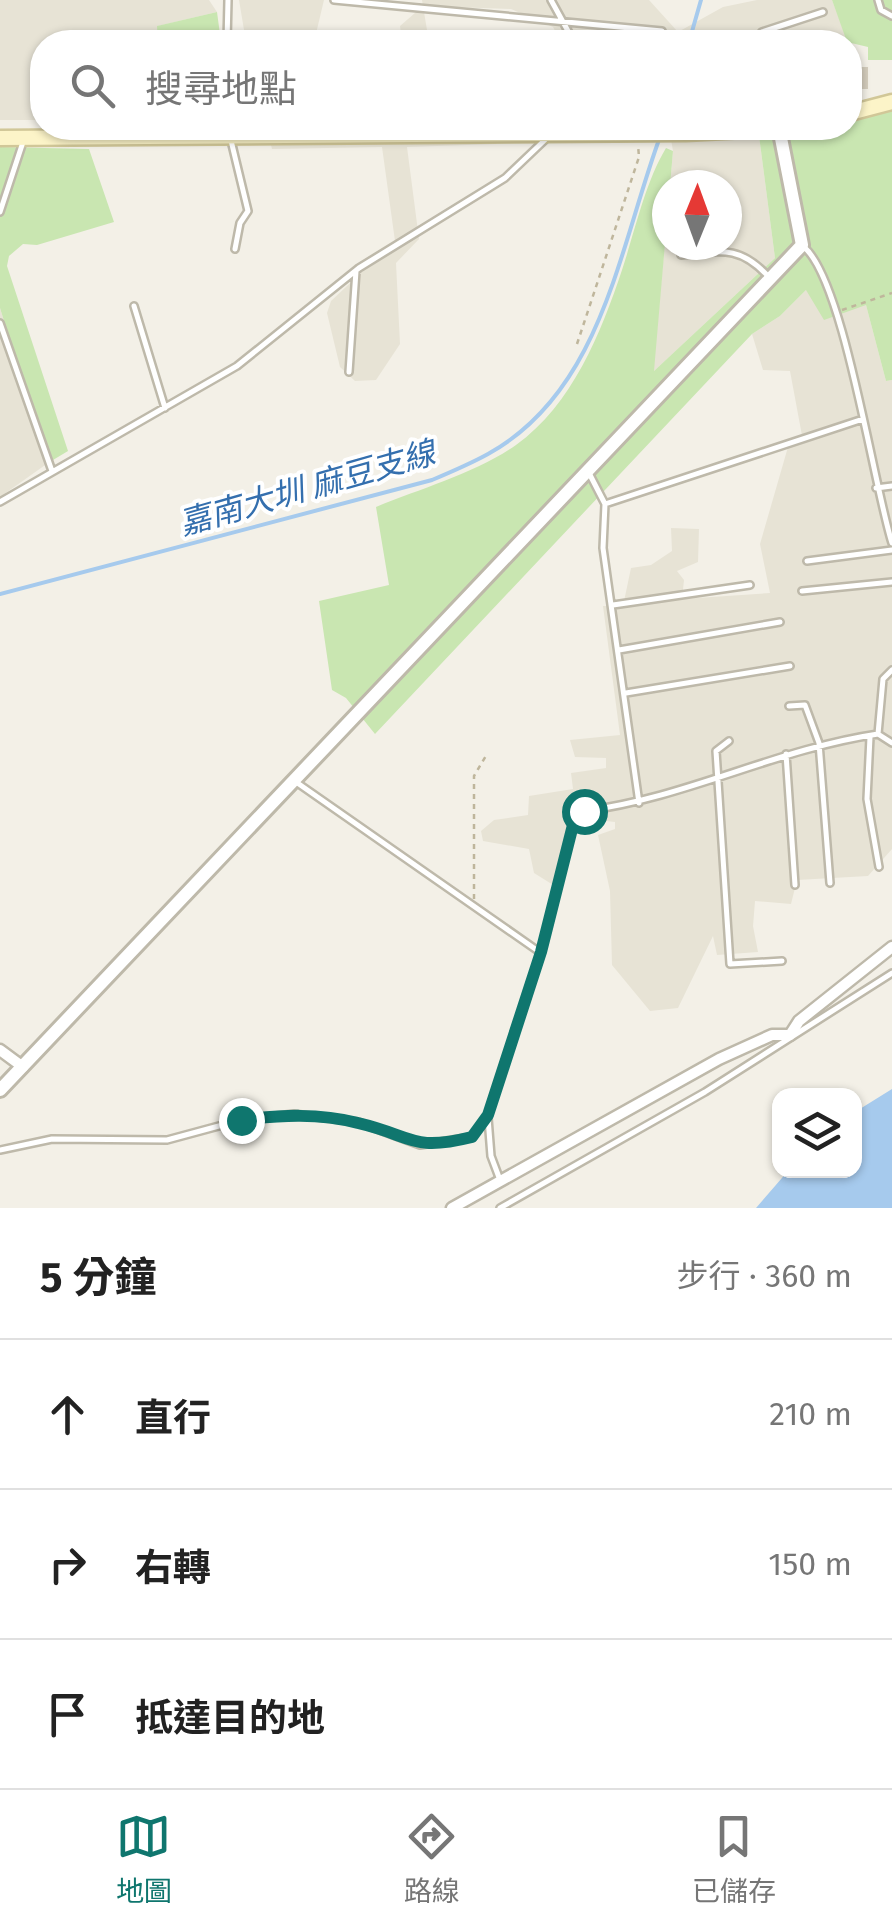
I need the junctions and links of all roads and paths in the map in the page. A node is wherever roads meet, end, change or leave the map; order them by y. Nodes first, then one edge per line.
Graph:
1 (228, 0) edge
2 (334, 0) edge
3 (551, 0) edge
4 (878, 0) edge
5 (823, 12) dead end
6 (892, 16) edge
7 (562, 20) junction
8 (227, 30) edge
9 (567, 30) edge
10 (653, 30) edge
11 (768, 30) edge
12 (892, 102) edge
13 (862, 110) edge
14 (0, 138) edge
15 (25, 138) junction
16 (30, 138) edge
17 (230, 140) edge
18 (544, 140) edge
19 (633, 140) edge
20 (782, 140) edge
21 (0, 212) edge
22 (802, 245) junction
23 (235, 250) dead end
24 (742, 255) edge
25 (356, 272) junction
26 (771, 280) junction
27 (892, 292) edge
28 (134, 306) dead end
29 (836, 312) junction
30 (0, 323) edge
31 (577, 344) dead end
32 (349, 372) dead end
33 (164, 408) junction
34 (864, 419) junction
35 (52, 471) junction
36 (589, 473) junction
37 (892, 486) edge
38 (876, 488) junction
39 (0, 502) edge
40 (605, 504) junction
41 (889, 522) edge
42 (892, 546) edge
43 (807, 561) dead end
44 (892, 582) edge
45 (750, 586) dead end
46 (802, 591) dead end
47 (613, 605) junction
48 (780, 622) dead end
49 (619, 650) junction
50 (790, 666) dead end
51 (892, 670) edge
52 (626, 693) junction
53 (789, 706) dead end
54 (874, 735) junction
55 (729, 741) dead end
56 (892, 742) edge
57 (819, 743) junction
58 (488, 754) dead end
59 (786, 754) junction
60 (719, 779) junction
61 (294, 780) junction
62 (639, 804) junction
63 (879, 868) dead end
64 (830, 883) dead end
65 (795, 885) dead end
66 (474, 905) junction
67 (892, 947) edge
68 (541, 952) junction
69 (782, 961) dead end
70 (892, 973) edge
71 (790, 1035) junction
72 (0, 1050) edge
73 (22, 1067) junction
74 (0, 1090) edge
75 (488, 1115) junction
76 (0, 1150) edge
77 (500, 1180) junction
78 (452, 1208) edge
79 (500, 1208) edge

1 - 8 lane
2 - 7 lane
3 - 7 lane
4 - 6 lane
5 - 11 lane
7 - 9 lane
7 - 10 lane
12 - 13 main road
14 - 15 main road
15 - 16 main road
15 - 21 lane
17 - 23 lane
18 - 25 lane
19 - 31 path
20 - 22 street
22 - 26 street
22 - 29 lane
24 - 26 lane
25 - 32 lane
25 - 33 lane
26 - 36 street
27 - 29 path
28 - 33 lane
29 - 34 lane
30 - 35 lane
33 - 35 lane
34 - 38 lane
34 - 40 lane
35 - 39 lane
36 - 40 lane
36 - 61 street
37 - 38 lane
38 - 41 lane
40 - 47 lane
41 - 42 lane
42 - 43 lane
44 - 46 lane
45 - 47 lane
47 - 49 lane
48 - 49 lane
49 - 52 lane
50 - 52 lane
51 - 54 lane
52 - 62 lane
53 - 57 lane
54 - 56 lane
54 - 57 lane
54 - 63 lane
55 - 60 lane
57 - 59 lane
57 - 64 lane
58 - 66 path
59 - 60 lane
59 - 65 lane
60 - 62 lane
60 - 69 lane
61 - 66 lane
61 - 73 street
62 - 68 lane
66 - 68 lane
67 - 71 street
68 - 75 lane
70 - 71 lane
71 - 77 street
71 - 79 lane
72 - 73 street
73 - 74 street
75 - 76 lane
75 - 77 lane
77 - 78 street

